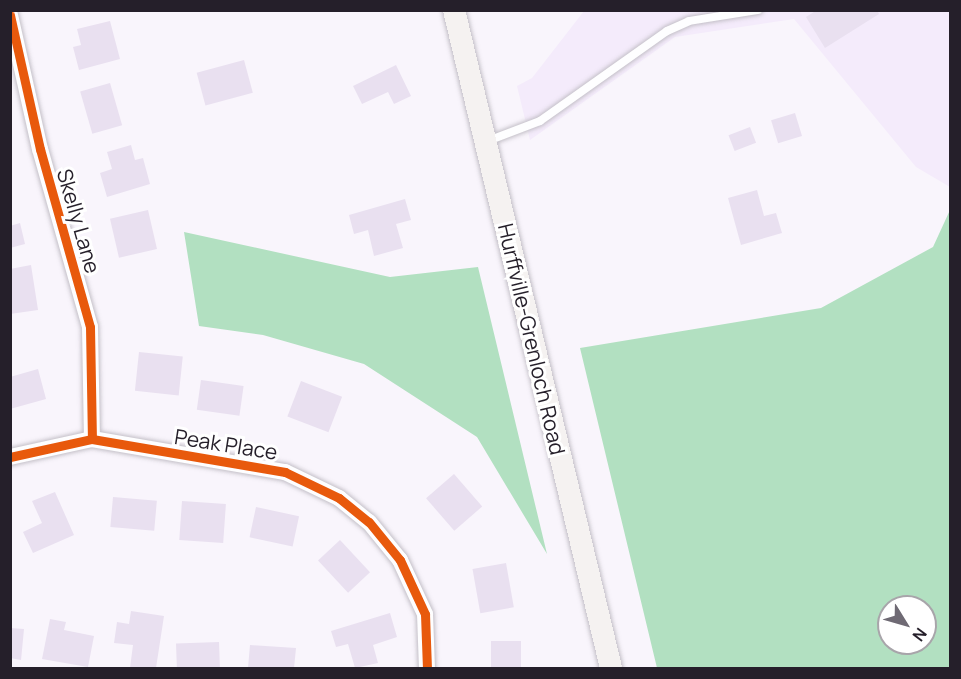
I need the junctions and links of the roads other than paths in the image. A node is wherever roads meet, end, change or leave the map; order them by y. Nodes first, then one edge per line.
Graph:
1 (454, 10) edge
2 (758, 10) edge
3 (10, 15) edge
4 (485, 142) junction
5 (92, 439) junction
6 (10, 458) edge
7 (428, 669) edge
8 (611, 669) edge

1 - 4 main road, Hurffville-Grenloch Road
2 - 4 lane
3 - 5 street, Skelly Lane
4 - 8 main road, Hurffville-Grenloch Road
5 - 6 street, Peak Place
5 - 7 street, Peak Place

